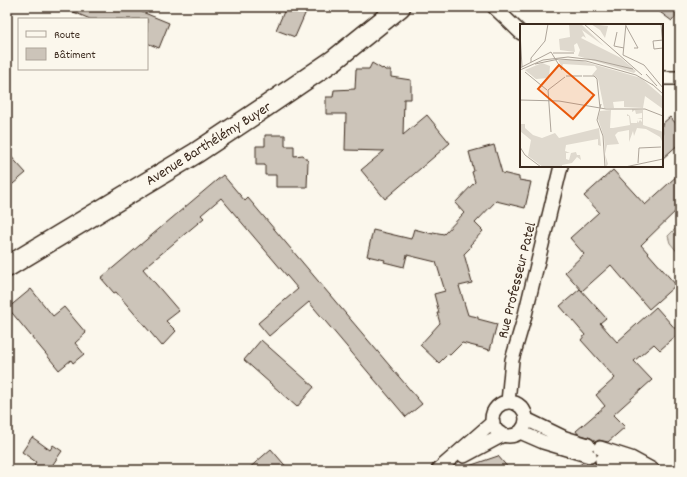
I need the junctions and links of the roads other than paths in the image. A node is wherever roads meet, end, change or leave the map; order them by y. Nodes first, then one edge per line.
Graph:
1 (400, 7) edge
2 (494, 7) edge
3 (520, 32) edge
4 (663, 78) edge
5 (680, 78) edge
6 (561, 167) edge
7 (7, 267) edge
8 (508, 402) junction
9 (526, 419) junction
10 (493, 422) junction
11 (520, 432) junction
12 (503, 435) junction
13 (595, 452) junction
14 (438, 470) edge
15 (447, 470) edge
16 (637, 470) edge
17 (652, 470) edge

1 - 7 main road, Avenue Barthélémy Buyer
2 - 3 street
4 - 5 street
6 - 8 street, Rue Professeur Patel
8 - 9 street
8 - 10 street
9 - 11 street
9 - 13 street
10 - 12 street
10 - 14 street
11 - 12 street
11 - 13 street
12 - 15 street
13 - 16 street
13 - 17 street

